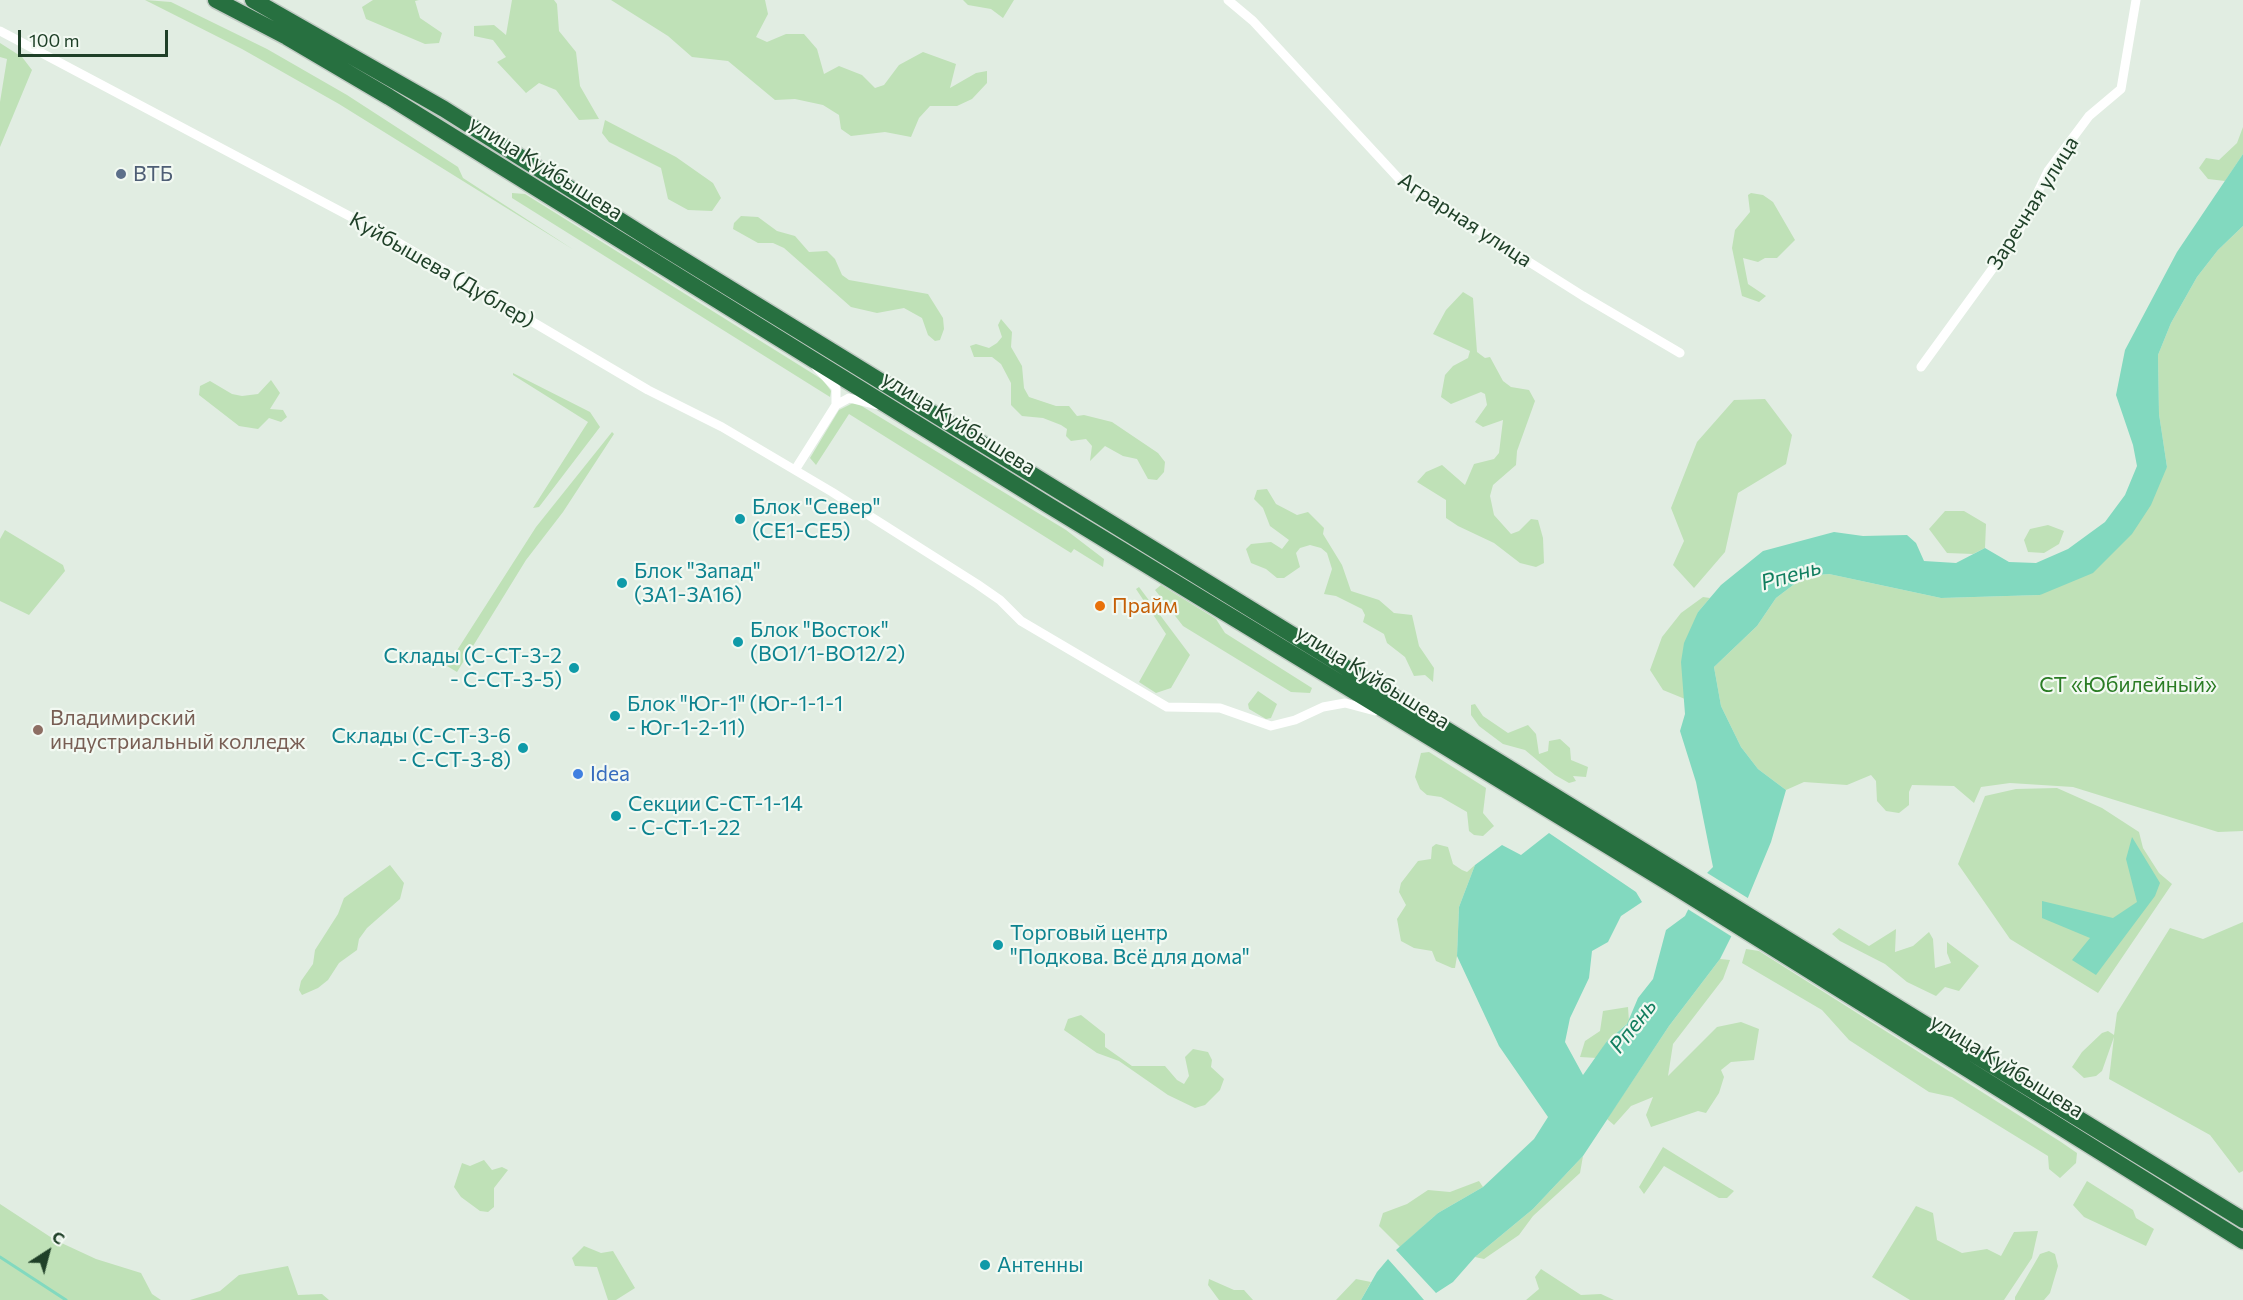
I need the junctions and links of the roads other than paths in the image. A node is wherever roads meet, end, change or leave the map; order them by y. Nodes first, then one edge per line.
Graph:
1 (216, 0) edge
2 (253, 0) edge
3 (1228, 0) edge
4 (2136, 0) edge
5 (0, 31) edge
6 (792, 347) junction
7 (1680, 353) dead end
8 (1921, 367) dead end
9 (836, 405) junction
10 (915, 422) junction
11 (795, 470) junction
12 (1415, 729) junction
13 (1681, 881) junction
14 (1751, 925) junction
15 (2243, 1220) edge
16 (2243, 1241) edge

1 - 6 highway, улица Куйбышева
2 - 13 highway, улица Куйбышева
3 - 7 street, Аграрная улица
4 - 8 street, Заречная улица
5 - 11 street, Куйбышева (Дублер)
6 - 9 street
6 - 10 highway, улица Куйбышева
9 - 10 street
9 - 11 street
10 - 12 highway, улица Куйбышева
11 - 12 street, Куйбышева (Дублер)
12 - 13 highway, улица Куйбышева
13 - 14 highway
14 - 15 highway, улица Куйбышева
14 - 16 highway, улица Куйбышева

